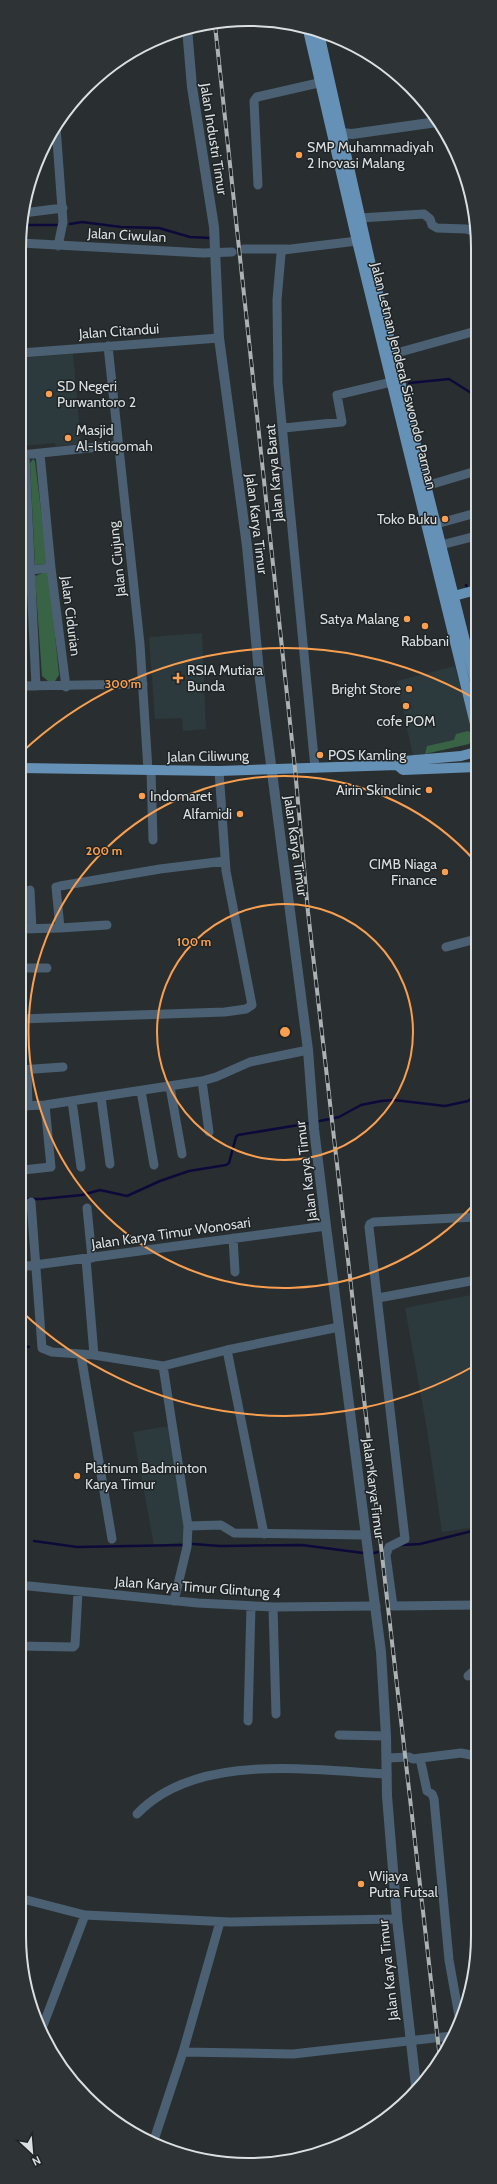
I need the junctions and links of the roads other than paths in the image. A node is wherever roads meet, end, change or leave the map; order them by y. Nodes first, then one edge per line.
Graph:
1 (188, 35) edge
2 (317, 40) edge
3 (324, 82) junction
4 (432, 123) edge
5 (341, 133) junction
6 (57, 136) edge
7 (258, 185) dead end
8 (63, 208) junction
9 (29, 212) edge
10 (360, 218) junction
11 (471, 230) edge
12 (357, 241) junction
13 (26, 243) edge
14 (58, 246) junction
15 (244, 249) dead end
16 (286, 249) junction
17 (232, 252) dead end
18 (213, 253) junction
19 (471, 332) edge
20 (219, 338) junction
21 (108, 346) junction
22 (26, 353) edge
23 (393, 354) junction
24 (392, 382) junction
25 (284, 428) junction
26 (119, 446) junction
27 (40, 454) junction
28 (26, 455) edge
29 (471, 472) edge
30 (426, 486) junction
31 (26, 504) edge
32 (471, 514) edge
33 (436, 524) junction
34 (471, 537) edge
35 (441, 545) junction
36 (51, 568) junction
37 (30, 570) junction
38 (471, 591) edge
39 (454, 596) junction
40 (471, 665) edge
41 (143, 684) junction
42 (26, 686) edge
43 (36, 686) junction
44 (66, 687) junction
45 (471, 707) edge
46 (471, 753) edge
47 (397, 765) junction
48 (471, 767) edge
49 (26, 768) edge
50 (315, 768) junction
51 (271, 769) junction
52 (149, 770) junction
53 (219, 771) junction
54 (153, 840) dead end
55 (225, 861) junction
56 (30, 890) dead end
57 (107, 925) dead end
58 (60, 928) junction
59 (26, 929) edge
60 (32, 929) junction
61 (471, 940) edge
62 (446, 947) dead end
63 (26, 968) edge
64 (47, 968) dead end
65 (26, 1019) edge
66 (308, 1050) junction
67 (63, 1067) dead end
68 (26, 1070) edge
69 (202, 1081) junction
70 (170, 1087) junction
71 (141, 1091) junction
72 (101, 1097) junction
73 (72, 1101) junction
74 (45, 1105) junction
75 (26, 1106) edge
76 (209, 1132) dead end
77 (182, 1154) dead end
78 (110, 1164) dead end
79 (154, 1165) dead end
80 (81, 1167) dead end
81 (26, 1170) edge
82 (31, 1202) dead end
83 (88, 1208) dead end
84 (471, 1217) edge
85 (326, 1226) junction
86 (233, 1238) junction
87 (89, 1258) junction
88 (36, 1265) junction
89 (26, 1266) edge
90 (235, 1272) dead end
91 (471, 1281) edge
92 (378, 1298) junction
93 (339, 1327) junction
94 (227, 1350) junction
95 (81, 1355) junction
96 (94, 1355) junction
97 (163, 1366) junction
98 (188, 1526) junction
99 (264, 1534) junction
100 (365, 1535) junction
101 (112, 1539) dead end
102 (26, 1586) edge
103 (78, 1592) junction
104 (174, 1601) junction
105 (471, 1605) edge
106 (251, 1606) junction
107 (376, 1606) junction
108 (273, 1607) junction
109 (26, 1646) edge
110 (471, 1674) edge
111 (468, 1676) dead end
112 (276, 1714) dead end
113 (248, 1721) dead end
114 (339, 1735) dead end
115 (386, 1736) junction
116 (471, 1755) edge
117 (387, 1758) junction
118 (420, 1758) junction
119 (387, 1774) junction
120 (138, 1814) dead end
121 (26, 1900) edge
122 (85, 1915) junction
123 (397, 1919) junction
124 (220, 1922) junction
125 (458, 2010) edge
126 (44, 2023) edge
127 (447, 2037) edge
128 (410, 2040) junction
129 (183, 2052) junction
130 (416, 2083) edge
131 (155, 2137) edge

1 - 18 street, Jalan Industri Timur
2 - 3 main road, Jalan Letnan Jenderal Siswondo Parman
3 - 5 main road, Jalan Letnan Jenderal Siswondo Parman
3 - 7 street
3 - 12 main road, Jalan Letnan Jenderal Siswondo Parman
4 - 5 street
5 - 10 main road, Jalan Letnan Jenderal Siswondo Parman
6 - 8 street
8 - 9 street
8 - 14 street
10 - 11 street
10 - 23 main road, Jalan Letnan Jenderal Siswondo Parman
12 - 16 street
12 - 24 main road, Jalan Letnan Jenderal Siswondo Parman
13 - 14 street, Jalan Ciwulan
14 - 18 street, Jalan Ciwulan
15 - 16 street
16 - 25 street, Jalan Karya Barat
17 - 18 street, Jalan Ciwulan
18 - 20 street, Jalan Karya Timur
19 - 23 street
20 - 21 street, Jalan Citandui
20 - 51 street, Jalan Karya Timur
21 - 22 street, Jalan Citandui
21 - 26 street, Jalan Ciujung
23 - 30 main road, Jalan Letnan Jenderal Siswondo Parman
24 - 25 street
24 - 45 main road, Jalan Letnan Jenderal Siswondo Parman
25 - 50 street, Jalan Karya Barat
26 - 27 street
26 - 41 street, Jalan Ciujung
27 - 28 street
27 - 36 street, Jalan Cidurian
29 - 30 street
30 - 33 main road, Jalan Letnan Jenderal Siswondo Parman
31 - 37 street
32 - 33 street
33 - 35 main road, Jalan Letnan Jenderal Siswondo Parman
34 - 35 street
35 - 39 main road, Jalan Letnan Jenderal Siswondo Parman
36 - 37 street
36 - 44 street, Jalan Cidurian
37 - 43 street
38 - 39 main road
39 - 40 main road, Jalan Letnan Jenderal Siswondo Parman
41 - 44 street
41 - 52 street, Jalan Ciujung
42 - 43 street
43 - 44 street
46 - 47 main road, Jalan Ciliwung
47 - 48 main road, Jalan Ciliwung
47 - 50 main road, Jalan Ciliwung
49 - 52 main road, Jalan Ciliwung
50 - 51 main road, Jalan Ciliwung
51 - 53 main road, Jalan Ciliwung
51 - 66 street, Jalan Karya Timur
52 - 53 main road, Jalan Ciliwung
52 - 54 street, Jalan Ciujung
53 - 55 street
55 - 58 street
55 - 65 street
56 - 60 street
57 - 58 street
58 - 60 street
59 - 60 street
61 - 62 street
63 - 64 street
66 - 69 street
66 - 85 street, Jalan Karya Timur
67 - 68 street
69 - 70 street
69 - 76 street
70 - 71 street
70 - 77 street
71 - 72 street
71 - 79 street
72 - 73 street
72 - 78 street
73 - 74 street
73 - 80 street
74 - 75 street
74 - 81 street
82 - 88 street
83 - 87 street
84 - 92 street
85 - 86 street, Jalan Karya Timur Wonosari
85 - 93 street, Jalan Karya Timur
86 - 87 street, Jalan Karya Timur Wonosari
86 - 90 street
87 - 88 street, Jalan Karya Timur Wonosari
87 - 96 street
88 - 89 street, Jalan Karya Timur Wonosari
88 - 95 street
91 - 92 street
92 - 105 street
93 - 94 street
93 - 100 street, Jalan Karya Timur
94 - 97 street
94 - 99 street
95 - 96 street
95 - 101 street
96 - 97 street
97 - 98 street
98 - 99 street
98 - 104 street
99 - 100 street
100 - 107 street, Jalan Karya Timur
102 - 103 street, Jalan Karya Timur Glintung 4
103 - 104 street, Jalan Karya Timur Glintung 4
103 - 109 street
104 - 106 street, Jalan Karya Timur Glintung 4
106 - 108 street, Jalan Karya Timur Glintung 4
106 - 113 street
107 - 108 street, Jalan Karya Timur Glintung 4
107 - 115 street, Jalan Karya Timur
108 - 112 street
110 - 111 street
114 - 115 street
115 - 117 street, Jalan Karya Timur
116 - 118 street
117 - 118 street
117 - 119 street, Jalan Karya Timur
118 - 125 street
119 - 120 street
119 - 123 street, Jalan Karya Timur
121 - 122 street
122 - 124 street
122 - 126 street
123 - 124 street
123 - 128 street, Jalan Karya Timur
124 - 129 street
127 - 128 street
128 - 129 street
128 - 130 street, Jalan Karya Timur
129 - 131 street

